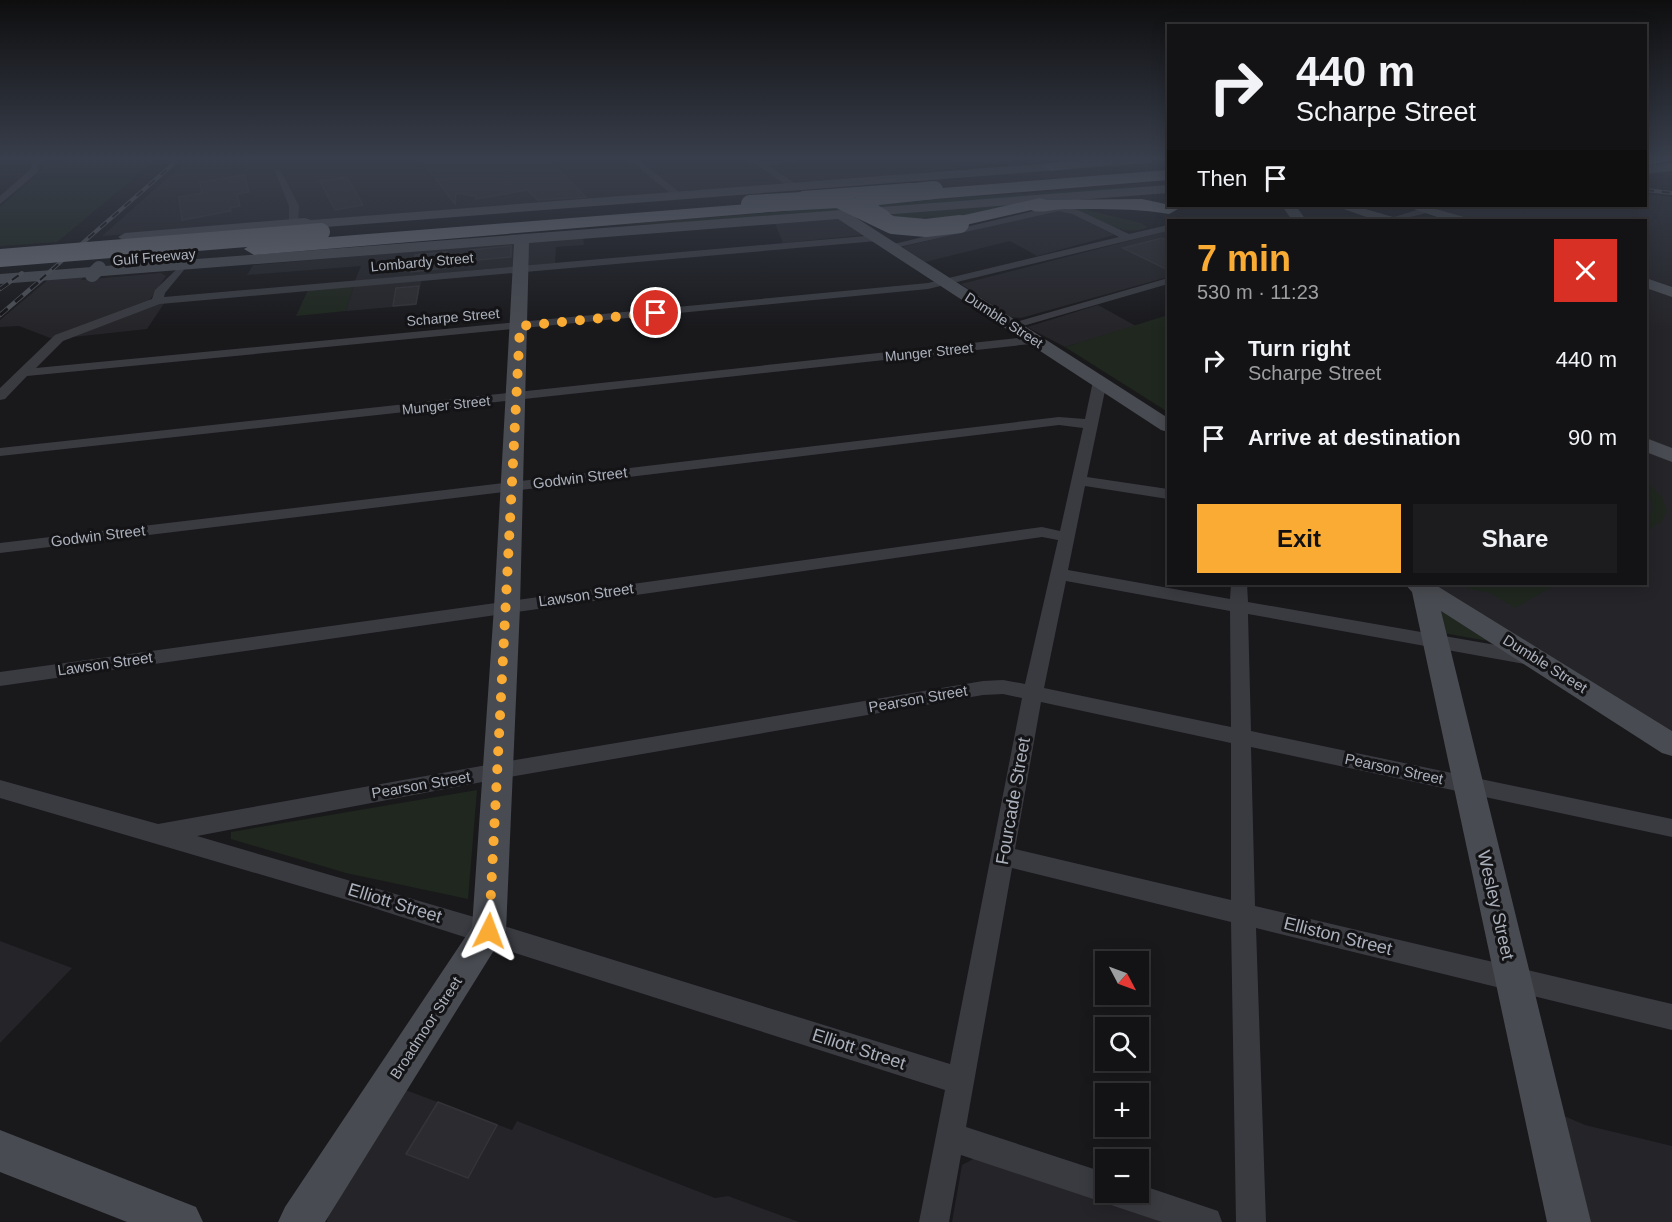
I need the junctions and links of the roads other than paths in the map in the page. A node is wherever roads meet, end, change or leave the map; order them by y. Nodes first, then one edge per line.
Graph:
1 (294, 216) edge
2 (410, 216) edge
3 (538, 216) edge
4 (598, 216) edge
5 (738, 216) edge
6 (743, 216) edge
7 (815, 216) edge
8 (843, 216) edge
9 (870, 216) edge
10 (878, 216) edge
11 (992, 216) edge
12 (1018, 216) edge
13 (1083, 216) edge
14 (1132, 216) edge
15 (356, 220) junction
16 (294, 222) junction
17 (958, 223) junction
18 (677, 227) joint
19 (1167, 228) edge
20 (1167, 228) edge
21 (1126, 237) junction
22 (318, 239) junction
23 (518, 239) junction
24 (884, 242) junction
25 (464, 244) junction
26 (0, 250) edge
27 (0, 258) edge
28 (0, 264) edge
29 (0, 270) edge
30 (179, 270) junction
31 (0, 279) edge
32 (1167, 281) edge
33 (946, 283) junction
34 (1647, 283) edge
35 (1672, 292) edge
36 (158, 301) junction
37 (1012, 325) junction
38 (520, 326) junction
39 (1036, 340) junction
40 (22, 373) junction
41 (1100, 381) junction
42 (0, 396) edge
43 (516, 397) junction
44 (1089, 424) junction
45 (1167, 425) edge
46 (1647, 444) edge
47 (0, 452) edge
48 (1672, 456) edge
49 (1078, 480) junction
50 (512, 487) junction
51 (1167, 494) edge
52 (1065, 537) junction
53 (0, 548) edge
54 (1059, 574) junction
55 (1420, 585) edge
56 (1239, 595) edge
57 (507, 607) junction
58 (1434, 641) junction
59 (1538, 660) junction
60 (0, 679) edge
61 (1033, 693) junction
62 (1241, 737) junction
63 (1672, 745) edge
64 (498, 771) junction
65 (1468, 784) junction
66 (0, 789) edge
67 (1672, 828) edge
68 (160, 833) junction
69 (1003, 856) junction
70 (1243, 914) junction
71 (489, 931) junction
72 (1512, 978) junction
73 (1672, 1017) edge
74 (959, 1081) junction
75 (952, 1137) junction
76 (0, 1151) edge
77 (1095, 1184) edge
78 (1149, 1202) edge
79 (181, 1222) edge
80 (300, 1222) edge
81 (934, 1222) edge
82 (1207, 1222) edge
83 (1251, 1222) edge
84 (1569, 1222) edge

1 - 16 street
2 - 15 main road
3 - 23 highway
4 - 22 highway, Gulf Freeway
5 - 23 highway, Gulf Freeway
6 - 23 highway, Gulf Freeway
7 - 18 main road
8 - 24 main road, Dumble Street
9 - 17 highway, bridge
10 - 17 highway, bridge
11 - 17 highway
12 - 24 street, Lombardy Street
13 - 21 street, Lombardy Street
14 - 19 highway
15 - 16 main road
15 - 26 main road
16 - 30 main road
18 - 23 highway
20 - 21 street, Scharpe Street
21 - 33 street, Scharpe Street
22 - 23 highway, Gulf Freeway
22 - 27 highway, Gulf Freeway, bridge
22 - 28 highway, Gulf Freeway
22 - 29 highway, Gulf Freeway
23 - 24 street, Lombardy Street
23 - 25 main road
23 - 36 street, Lombardy Street
23 - 38 main road, Broadmoor Street
24 - 33 main road, Dumble Street
25 - 30 main road
25 - 31 main road
30 - 36 street
32 - 37 street
33 - 37 main road, Dumble Street
33 - 38 street, Scharpe Street
34 - 35 main road
36 - 40 street, Lombardy Street
37 - 39 main road, Dumble Street
38 - 40 street, Scharpe Street
38 - 43 main road, Broadmoor Street
39 - 41 main road, Dumble Street
39 - 43 street, Munger Street
40 - 42 street, Lombardy Street
41 - 44 street, Fourcade Street
41 - 45 main road, Dumble Street
43 - 47 street, Munger Street
43 - 50 main road, Broadmoor Street
44 - 49 street, Fourcade Street
44 - 50 street, Godwin Street
46 - 48 main road
49 - 51 street
49 - 52 street, Fourcade Street
50 - 53 street, Godwin Street
50 - 57 main road, Broadmoor Street
52 - 54 street, Fourcade Street
52 - 57 street, Lawson Street
54 - 56 street
54 - 61 street, Fourcade Street
55 - 58 main road, Wesley Street
55 - 59 main road, Dumble Street
56 - 58 street
56 - 62 street
57 - 60 street, Lawson Street
57 - 64 main road, Broadmoor Street
58 - 59 street
58 - 65 main road, Wesley Street
59 - 63 main road, Dumble Street
61 - 62 street, Pearson Street
61 - 64 street, Pearson Street
61 - 69 street, Fourcade Street
62 - 65 street, Pearson Street
62 - 70 street
64 - 68 street, Pearson Street
64 - 71 main road, Broadmoor Street
65 - 67 street, Pearson Street
65 - 72 main road, Wesley Street
66 - 68 street, Elliott Street
68 - 71 street, Elliott Street
69 - 70 street, Elliston Street
69 - 74 street, Fourcade Street
70 - 72 street, Elliston Street
70 - 83 street
71 - 74 street, Elliott Street
71 - 80 main road, Broadmoor Street
72 - 73 street, Elliston Street
72 - 84 main road, Wesley Street
74 - 75 street, Fourcade Street
75 - 77 street
75 - 81 street, Fourcade Street
76 - 79 main road
78 - 82 street

